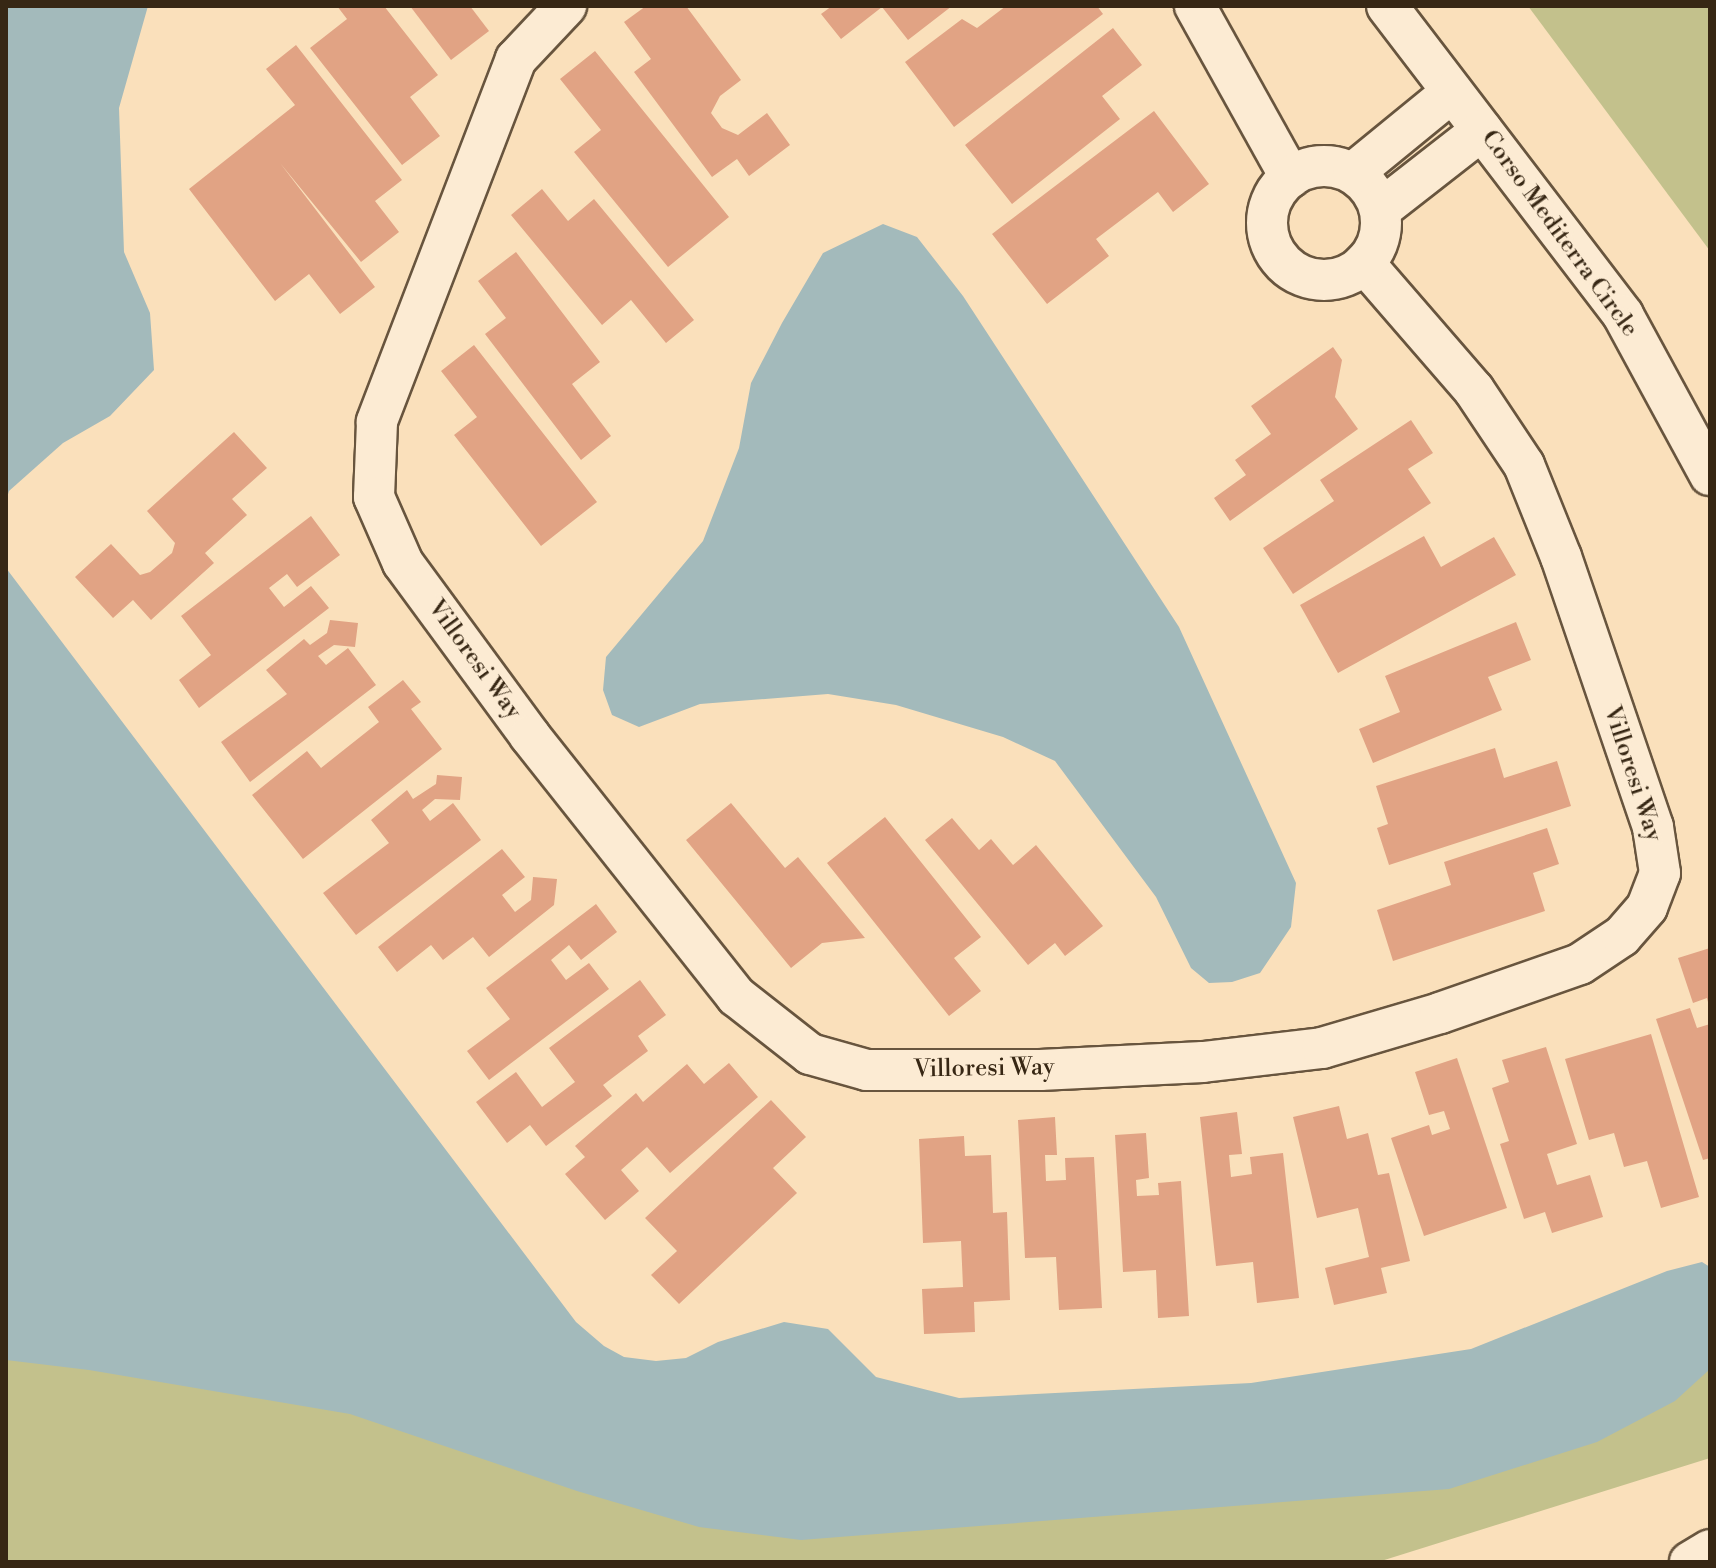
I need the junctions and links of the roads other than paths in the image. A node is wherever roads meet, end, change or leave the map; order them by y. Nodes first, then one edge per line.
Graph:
1 (566, 6) edge
2 (1195, 6) edge
3 (1387, 6) edge
4 (1452, 92) junction
5 (1482, 130) junction
6 (1353, 173) junction
7 (1290, 177) junction
8 (1381, 209) junction
9 (1364, 263) junction
10 (1710, 475) edge
11 (1710, 1550) edge
12 (1690, 1562) edge

1 - 9 street, Villoresi Way
2 - 7 street
3 - 4 street, Corso Mediterra Circle
4 - 5 street, Corso Mediterra Circle
4 - 6 street
5 - 8 street
5 - 10 street, Corso Mediterra Circle
6 - 7 street
6 - 8 street
7 - 9 street
8 - 9 street
11 - 12 street

